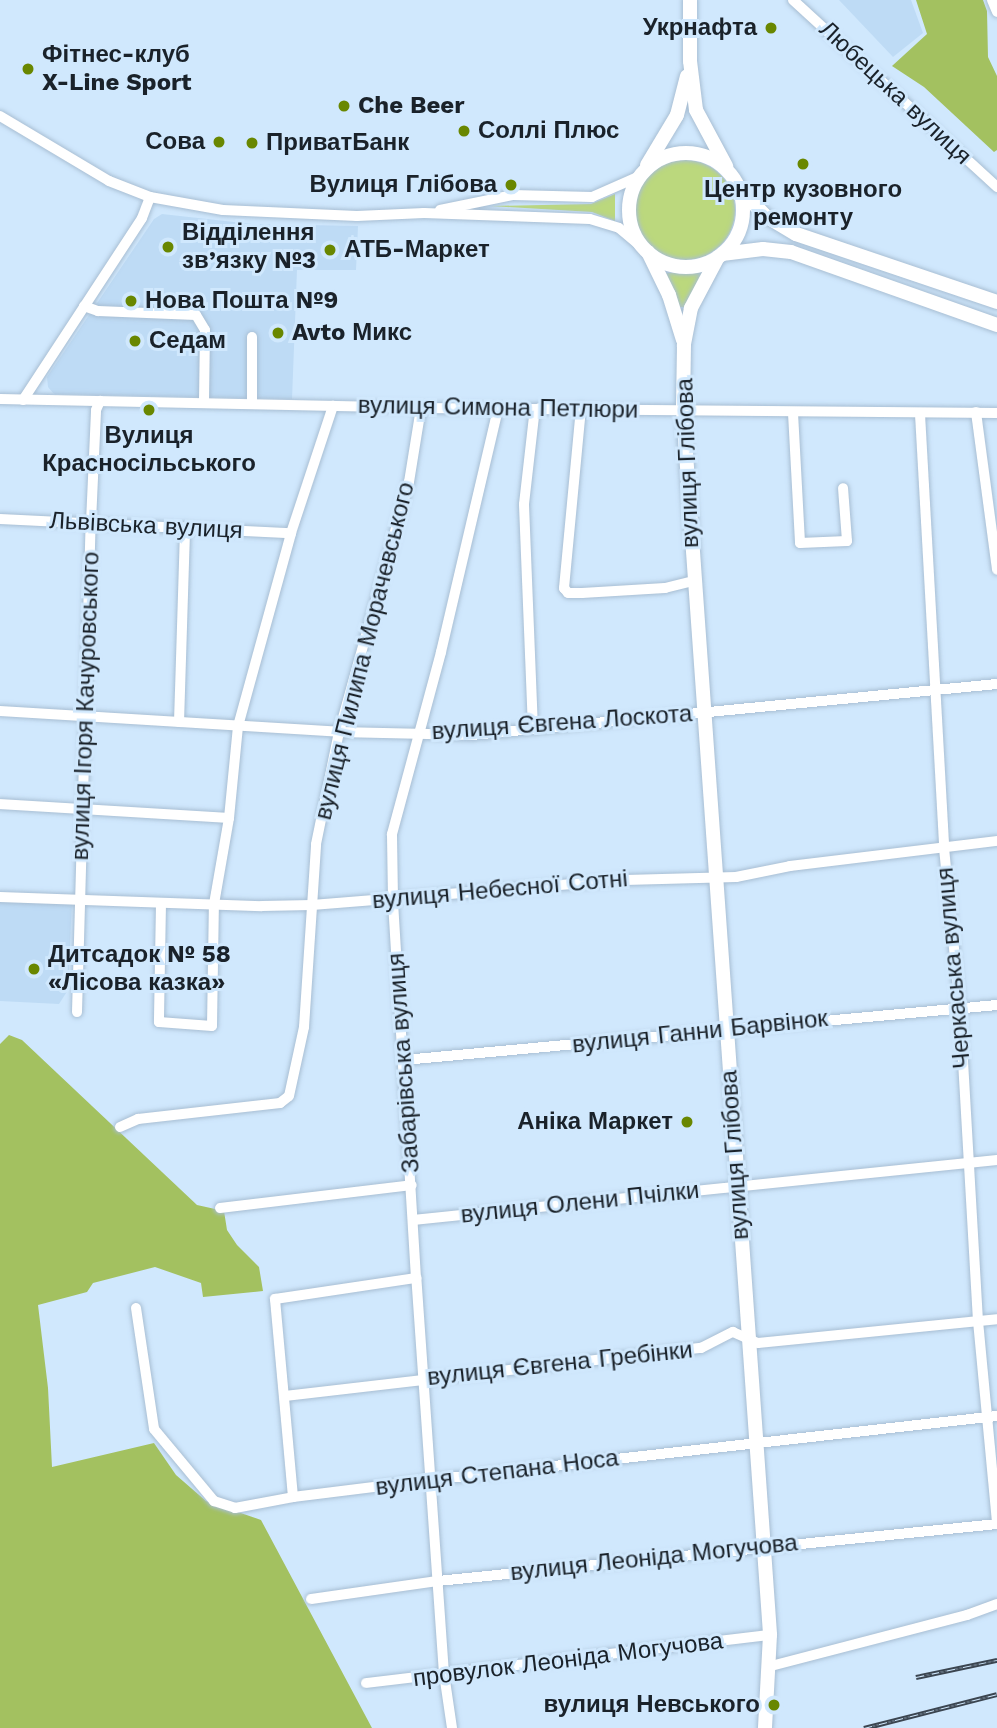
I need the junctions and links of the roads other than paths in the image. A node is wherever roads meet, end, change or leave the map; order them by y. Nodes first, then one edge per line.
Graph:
1 (690, 0) edge
2 (793, 0) edge
3 (992, 0) edge
4 (997, 12) edge
5 (690, 61) junction
6 (0, 116) edge
7 (728, 170) junction
8 (642, 174) junction
9 (997, 187) edge
10 (740, 188) junction
11 (150, 197) junction
12 (424, 214) junction
13 (645, 250) junction
14 (720, 256) junction
15 (997, 302) edge
16 (84, 306) junction
17 (997, 325) edge
18 (252, 337) dead end
19 (684, 345) junction
20 (0, 399) edge
21 (23, 400) junction
22 (100, 401) junction
23 (204, 402) junction
24 (252, 404) junction
25 (333, 406) junction
26 (421, 408) junction
27 (539, 408) junction
28 (581, 408) junction
29 (498, 409) junction
30 (683, 411) junction
31 (793, 412) junction
32 (976, 412) junction
33 (997, 413) edge
34 (920, 414) junction
35 (843, 488) dead end
36 (993, 513) edge
37 (0, 519) edge
38 (91, 522) junction
39 (185, 527) junction
40 (291, 533) junction
41 (997, 570) edge
42 (693, 581) junction
43 (997, 684) edge
44 (933, 690) junction
45 (0, 711) edge
46 (705, 712) junction
47 (85, 716) junction
48 (180, 722) junction
49 (238, 726) junction
50 (533, 729) junction
51 (339, 732) junction
52 (420, 734) junction
53 (0, 804) edge
54 (82, 808) junction
55 (229, 818) junction
56 (997, 841) edge
57 (944, 848) junction
58 (717, 877) junction
59 (0, 897) edge
60 (393, 899) junction
61 (82, 900) junction
62 (161, 903) junction
63 (214, 904) junction
64 (312, 905) junction
65 (997, 1005) edge
66 (960, 1009) junction
67 (77, 1012) dead end
68 (726, 1031) junction
69 (404, 1060) junction
70 (120, 1127) dead end
71 (997, 1160) edge
72 (967, 1163) junction
73 (412, 1185) junction
74 (737, 1188) junction
75 (220, 1208) dead end
76 (414, 1220) junction
77 (416, 1278) junction
78 (136, 1308) dead end
79 (997, 1319) edge
80 (978, 1321) junction
81 (747, 1337) junction
82 (423, 1380) junction
83 (285, 1396) junction
84 (992, 1416) edge
85 (755, 1444) junction
86 (430, 1480) junction
87 (293, 1497) junction
88 (997, 1523) edge
89 (762, 1546) junction
90 (438, 1581) junction
91 (311, 1599) dead end
92 (997, 1604) edge
93 (770, 1635) junction
94 (771, 1666) junction
95 (444, 1674) junction
96 (366, 1683) dead end
97 (452, 1728) edge
98 (765, 1728) edge

1 - 5 main road
2 - 9 street, Любецька вулиця
3 - 4 street
5 - 7 main road
5 - 8 main road
6 - 11 street
7 - 8 main road
7 - 10 main road
8 - 12 street
8 - 13 main road
10 - 14 main road
10 - 15 main road
11 - 12 street
11 - 16 street
12 - 13 street
13 - 14 main road
13 - 19 main road, вулиця Глібова
14 - 17 main road
14 - 19 main road, вулиця Глібова
16 - 21 street
16 - 23 street
18 - 24 street
19 - 30 main road, вулиця Глібова
20 - 21 street, вулиця Симона Петлюри
21 - 22 street, вулиця Симона Петлюри
22 - 23 street, вулиця Симона Петлюри
22 - 38 street, вулиця Ігоря Качуровського
23 - 24 street, вулиця Симона Петлюри
24 - 25 street, вулиця Симона Петлюри
25 - 26 street, вулиця Симона Петлюри
25 - 40 street
26 - 29 street, вулиця Симона Петлюри
26 - 51 street, вулиця Пилипа Морачевського
27 - 28 street, вулиця Симона Петлюри
27 - 29 street, вулиця Симона Петлюри
27 - 50 street
28 - 30 street, вулиця Симона Петлюри
28 - 42 street, вулиця Глібова
29 - 52 street, Забарівська вулиця
30 - 31 street, вулиця Симона Петлюри
30 - 42 main road, вулиця Глібова
31 - 34 street, вулиця Симона Петлюри
31 - 35 street
32 - 33 street, вулиця Симона Петлюри
32 - 34 street, вулиця Симона Петлюри
32 - 36 street
34 - 44 street, Черкаська вулиця
36 - 41 street
37 - 38 street, Львівська вулиця
38 - 39 street, Львівська вулиця
38 - 47 street, вулиця Ігоря Качуровського
39 - 40 street, Львівська вулиця
39 - 48 street
40 - 49 street
42 - 46 main road, вулиця Глібова
43 - 44 street, вулиця Євгена Лоскота
44 - 46 street, вулиця Євгена Лоскота
44 - 57 street, Черкаська вулиця
45 - 47 street, вулиця Євгена Лоскота
46 - 50 street, вулиця Євгена Лоскота
46 - 58 main road, вулиця Глібова
47 - 48 street, вулиця Євгена Лоскота
47 - 54 street, вулиця Ігоря Качуровського
48 - 49 street, вулиця Євгена Лоскота
49 - 51 street, вулиця Євгена Лоскота
49 - 55 street
50 - 52 street, вулиця Євгена Лоскота
51 - 52 street, вулиця Євгена Лоскота
51 - 64 street, вулиця Пилипа Морачевського
52 - 60 street, Забарівська вулиця
53 - 54 street
54 - 55 street
54 - 61 street, вулиця Ігоря Качуровського
55 - 63 street
56 - 57 street, вулиця Небесної Сотні
57 - 58 street, вулиця Небесної Сотні
57 - 66 street, Черкаська вулиця
58 - 60 street, вулиця Небесної Сотні
58 - 68 main road, вулиця Глібова
59 - 61 street, вулиця Небесної Сотні
60 - 64 street, вулиця Небесної Сотні
60 - 69 street, Забарівська вулиця
61 - 62 street, вулиця Небесної Сотні
61 - 67 street, вулиця Ігоря Качуровського
62 - 63 street, вулиця Небесної Сотні
62 - 63 street
63 - 64 street, вулиця Небесної Сотні
64 - 70 street, вулиця Пилипа Морачевського
65 - 66 street, вулиця Ганни Барвінок
66 - 68 street, вулиця Ганни Барвінок
66 - 72 street, Черкаська вулиця
68 - 69 street, вулиця Ганни Барвінок
68 - 74 main road, вулиця Глібова
69 - 73 street, Забарівська вулиця
71 - 72 street, вулиця Олени Пчілки
72 - 74 street, вулиця Олени Пчілки
72 - 80 street, Черкаська вулиця
73 - 75 street
73 - 76 street, Забарівська вулиця
74 - 76 street, вулиця Олени Пчілки
74 - 81 main road, вулиця Глібова
76 - 77 street, Забарівська вулиця
77 - 82 street, Забарівська вулиця
77 - 83 street
78 - 87 street, вулиця Степана Носа
79 - 80 street, вулиця Євгена Гребінки
80 - 81 street, вулиця Євгена Гребінки
80 - 84 street, Черкаська вулиця
81 - 82 street, вулиця Євгена Гребінки
81 - 85 main road, вулиця Глібова
82 - 83 street, вулиця Євгена Гребінки
82 - 86 street, Забарівська вулиця
83 - 87 street
84 - 85 street, вулиця Степана Носа
84 - 88 street, Черкаська вулиця
85 - 86 street, вулиця Степана Носа
85 - 89 main road, вулиця Глібова
86 - 87 street, вулиця Степана Носа
86 - 90 street, Забарівська вулиця
88 - 89 street, вулиця Леоніда Могучова
89 - 90 street, вулиця Леоніда Могучова
89 - 93 main road, вулиця Глібова
90 - 91 street, вулиця Леоніда Могучова
90 - 95 street, Забарівська вулиця
92 - 94 street
93 - 94 main road, вулиця Глібова
93 - 95 street, провулок Леоніда Могучова
94 - 98 main road, вулиця Глібова
95 - 96 street, провулок Леоніда Могучова
95 - 97 street, Забарівська вулиця

